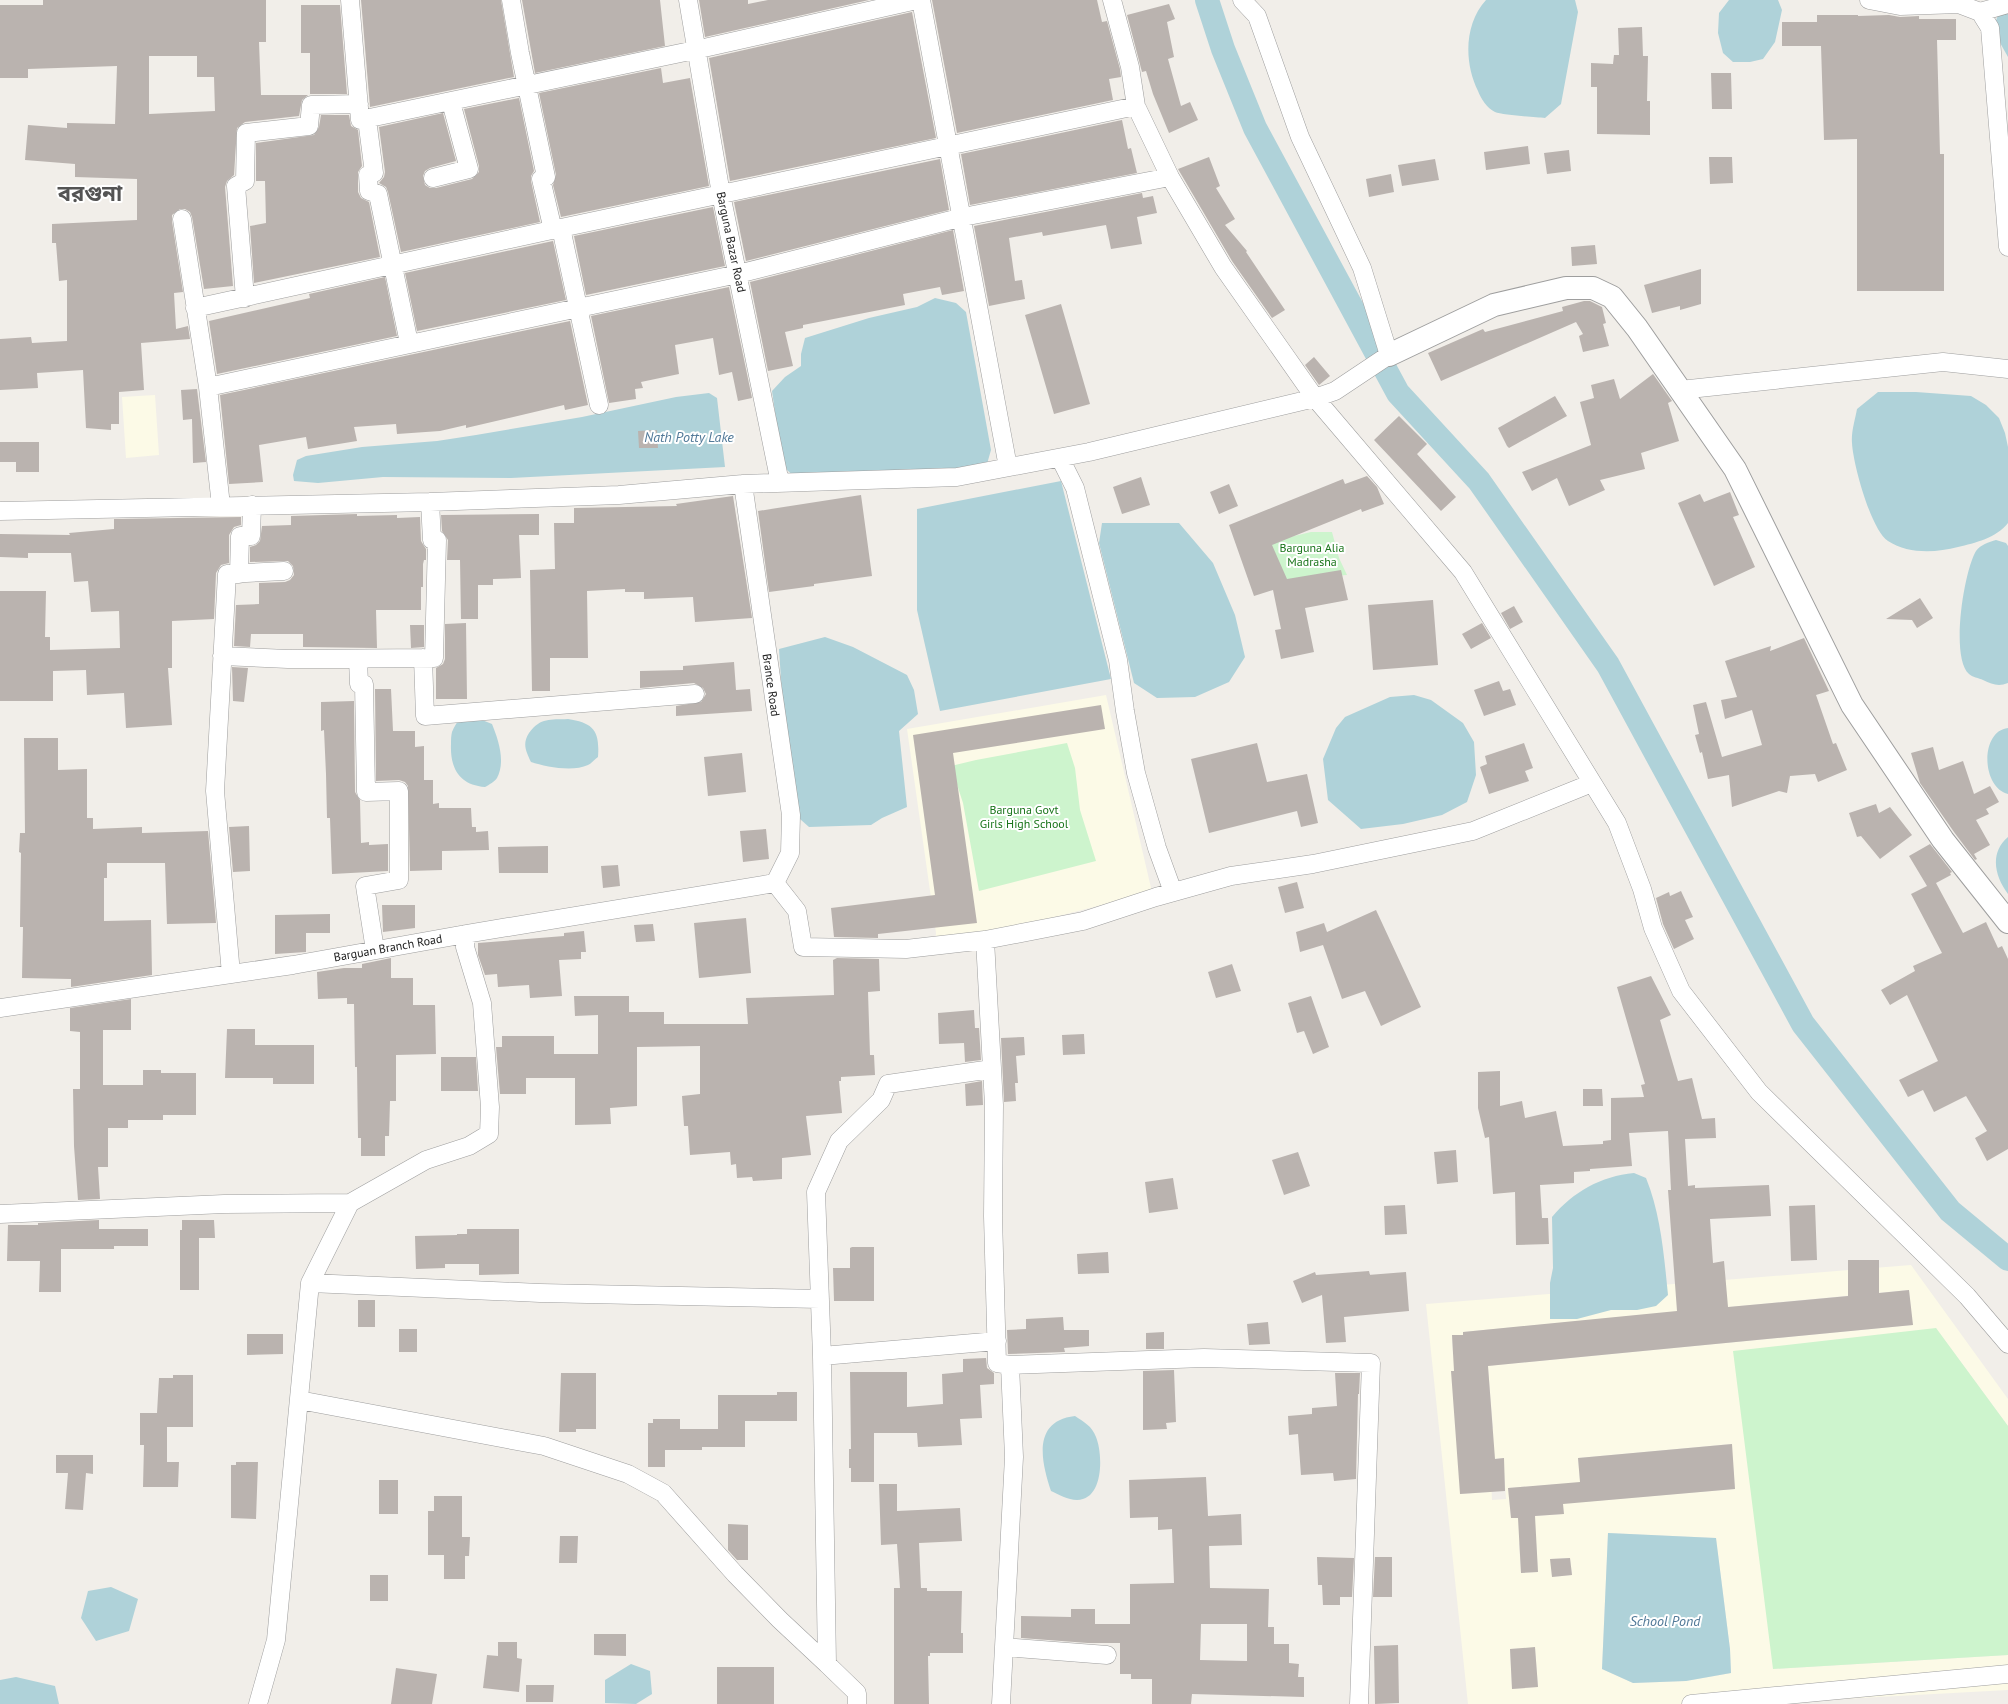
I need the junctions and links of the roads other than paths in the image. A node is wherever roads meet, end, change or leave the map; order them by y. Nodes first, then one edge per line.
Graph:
1 (350, 0) edge
2 (511, 0) edge
3 (688, 0) edge
4 (919, 0) edge
5 (1242, 0) edge
6 (1869, 0) edge
7 (1118, 3) edge
8 (2008, 4) edge
9 (1980, 12) junction
10 (695, 50) junction
11 (526, 86) junction
12 (451, 102) junction
13 (1136, 106) junction
14 (363, 111) junction
15 (947, 147) junction
16 (1170, 177) junction
17 (433, 178) dead end
18 (721, 194) junction
19 (963, 217) junction
20 (182, 219) dead end
21 (557, 229) junction
22 (2008, 247) edge
23 (393, 266) junction
24 (738, 274) junction
25 (246, 298) junction
26 (195, 308) junction
27 (578, 308) junction
28 (410, 343) junction
29 (1389, 355) junction
30 (2008, 369) edge
31 (208, 387) junction
32 (1680, 390) junction
33 (1315, 398) junction
34 (599, 405) dead end
35 (1060, 458) junction
36 (1008, 467) junction
37 (780, 483) junction
38 (743, 484) junction
39 (430, 502) junction
40 (252, 505) junction
41 (221, 506) junction
42 (0, 511) edge
43 (284, 571) dead end
44 (239, 574) junction
45 (222, 656) junction
46 (423, 658) junction
47 (358, 659) junction
48 (695, 694) dead end
49 (1592, 783) junction
50 (775, 883) junction
51 (1173, 892) junction
52 (2008, 922) edge
53 (466, 934) junction
54 (985, 940) junction
55 (375, 950) junction
56 (231, 974) junction
57 (0, 1008) edge
58 (992, 1069) junction
59 (350, 1203) junction
60 (0, 1214) edge
61 (310, 1283) junction
62 (820, 1299) junction
63 (997, 1341) junction
64 (2008, 1344) edge
65 (822, 1356) junction
66 (1010, 1364) junction
67 (299, 1400) junction
68 (1004, 1647) junction
69 (1108, 1655) dead end
70 (827, 1664) junction
71 (2008, 1674) edge
72 (258, 1704) edge
73 (857, 1704) edge
74 (1001, 1704) edge
75 (1359, 1704) edge
76 (1691, 1704) edge

1 - 14 street
2 - 11 street
3 - 10 street, Barguna Bazar Road
4 - 10 street
4 - 15 street
5 - 29 street
6 - 9 street
7 - 13 street
8 - 9 street
9 - 22 street
10 - 11 street
10 - 18 street, Barguna Bazar Road
11 - 12 street
11 - 21 street
12 - 14 street
12 - 17 street
13 - 15 street
13 - 16 street
14 - 23 street
14 - 25 street
15 - 18 street
15 - 19 street
16 - 19 street
16 - 33 street
18 - 21 street
18 - 24 street, Barguna Bazar Road
19 - 24 street
19 - 36 street
20 - 26 street
21 - 23 street
21 - 27 street
23 - 25 street
23 - 28 street
24 - 27 street
24 - 37 street, Barguna Bazar Road
25 - 26 street
26 - 31 street
27 - 28 street
27 - 34 street
28 - 31 street
29 - 32 street
29 - 33 street
30 - 32 street
31 - 41 street
32 - 52 street
33 - 35 street
33 - 49 street
35 - 36 street
35 - 51 street
36 - 37 street
37 - 38 street
38 - 39 street
38 - 50 street, Brance Road
39 - 40 street
39 - 46 street
40 - 41 street
40 - 44 street
41 - 42 street
43 - 44 street
44 - 45 street
45 - 47 street
45 - 56 street
46 - 47 street
46 - 48 street
47 - 55 street
49 - 51 street
49 - 64 street
50 - 53 street, Barguan Branch Road
50 - 54 street
51 - 54 street
53 - 55 street, Barguan Branch Road
53 - 59 street
54 - 58 street
55 - 56 street, Barguan Branch Road
56 - 57 street, Barguan Branch Road
58 - 62 street
58 - 63 street
59 - 60 street
59 - 61 street
61 - 62 street
61 - 67 street
62 - 65 street
63 - 65 street
63 - 66 street
65 - 70 street
66 - 68 street
66 - 75 street
67 - 70 street
67 - 72 street
68 - 69 street
68 - 74 street
70 - 73 street
71 - 76 street

